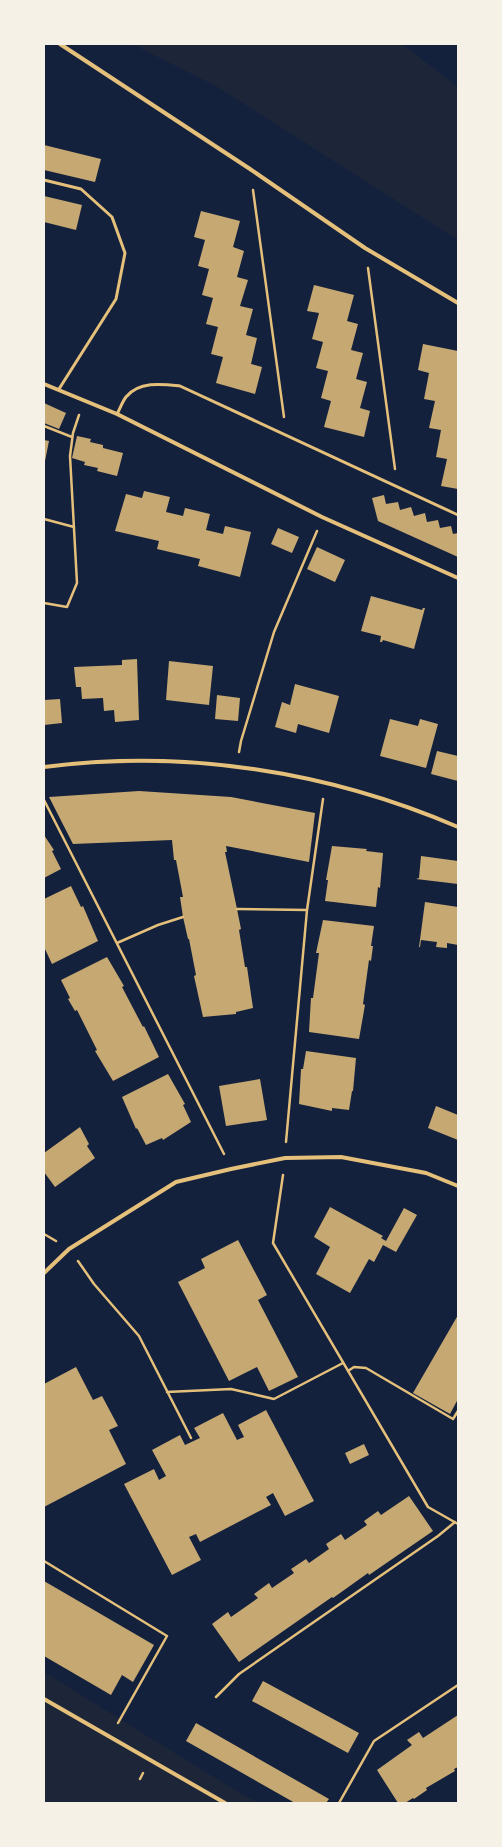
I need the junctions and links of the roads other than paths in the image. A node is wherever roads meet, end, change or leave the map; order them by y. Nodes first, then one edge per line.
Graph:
1 (60, 44) edge
2 (44, 180) edge
3 (458, 303) edge
4 (44, 384) edge
5 (59, 389) junction
6 (117, 414) junction
7 (458, 515) edge
8 (458, 578) edge
9 (44, 766) edge
10 (458, 826) edge
11 (458, 1186) edge
12 (44, 1273) edge
13 (44, 1699) edge
14 (225, 1803) edge

1 - 3 street
2 - 5 lane
4 - 5 street
5 - 6 street
6 - 7 lane
6 - 8 street
9 - 10 street
11 - 12 street
13 - 14 street

